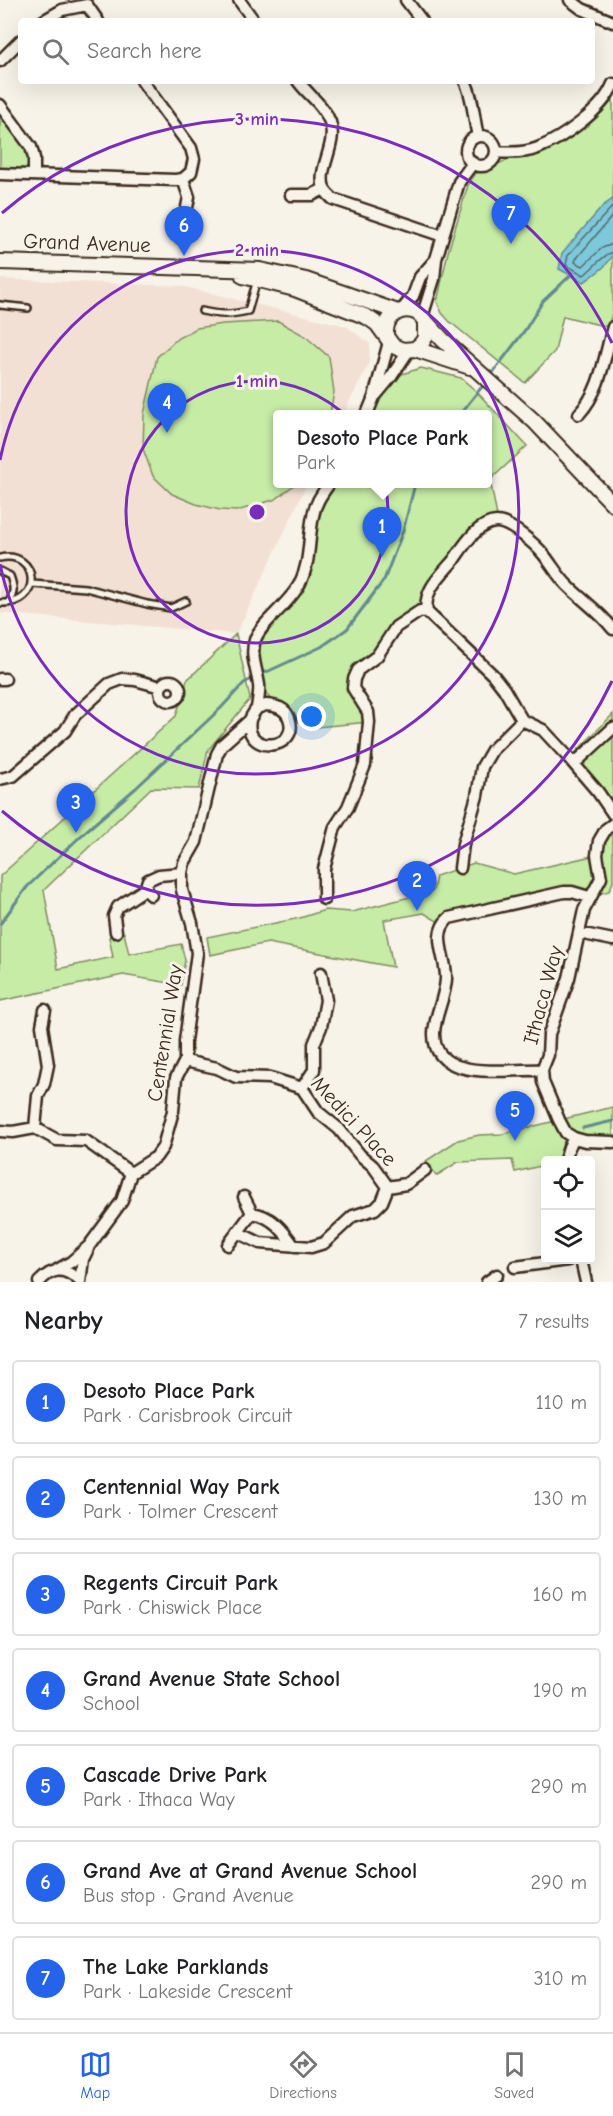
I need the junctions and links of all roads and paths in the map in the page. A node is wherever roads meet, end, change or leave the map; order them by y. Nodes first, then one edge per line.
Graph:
1 (239, 0) edge
2 (406, 0) edge
3 (570, 0) edge
4 (89, 2) edge
5 (48, 18) edge
6 (97, 18) edge
7 (252, 18) edge
8 (420, 18) edge
9 (613, 22) edge
10 (18, 43) edge
11 (0, 61) edge
12 (144, 84) edge
13 (300, 84) edge
14 (466, 84) edge
15 (613, 84) edge
16 (0, 105) edge
17 (478, 136) junction
18 (496, 152) junction
19 (473, 163) junction
20 (0, 174) edge
21 (34, 175) junction
22 (183, 179) junction
23 (324, 189) junction
24 (291, 195) dead end
25 (443, 236) junction
26 (181, 238) dead end
27 (436, 259) junction
28 (0, 261) edge
29 (208, 269) junction
30 (258, 279) junction
31 (0, 305) edge
32 (28, 308) dead end
33 (202, 310) dead end
34 (400, 311) junction
35 (424, 320) junction
36 (613, 327) edge
37 (388, 338) junction
38 (412, 350) junction
39 (478, 370) junction
40 (374, 397) junction
41 (369, 410) edge
42 (579, 414) dead end
43 (326, 488) edge
44 (613, 504) edge
45 (0, 558) edge
46 (0, 572) edge
47 (32, 584) junction
48 (186, 601) dead end
49 (3, 604) edge
50 (427, 612) junction
51 (613, 629) edge
52 (259, 684) junction
53 (161, 687) dead end
54 (278, 706) junction
55 (257, 708) junction
56 (250, 720) junction
57 (522, 720) junction
58 (613, 728) edge
59 (231, 738) junction
60 (259, 742) junction
61 (574, 764) junction
62 (0, 779) edge
63 (613, 814) edge
64 (613, 824) edge
65 (460, 868) dead end
66 (182, 873) junction
67 (589, 897) junction
68 (324, 899) dead end
69 (116, 932) dead end
70 (579, 933) junction
71 (613, 940) edge
72 (321, 973) dead end
73 (45, 1010) dead end
74 (185, 1062) junction
75 (542, 1070) junction
76 (302, 1088) junction
77 (35, 1128) junction
78 (1, 1133) edge
79 (574, 1138) junction
80 (613, 1142) edge
81 (567, 1156) edge
82 (425, 1170) dead end
83 (131, 1173) junction
84 (388, 1187) junction
85 (243, 1197) dead end
86 (252, 1213) junction
87 (239, 1233) junction
88 (228, 1245) dead end
89 (89, 1246) junction
90 (294, 1246) junction
91 (541, 1264) edge
92 (582, 1264) edge
93 (515, 1267) dead end
94 (57, 1270) junction
95 (497, 1275) dead end
96 (39, 1282) edge
97 (80, 1282) edge
98 (487, 1282) edge
99 (586, 1282) edge

1 - 7 street
2 - 8 street
3 - 9 street
4 - 5 street
4 - 6 street
10 - 11 street
12 - 22 street
13 - 23 street
14 - 17 street
15 - 18 street
16 - 21 street
17 - 18 street
17 - 19 street
18 - 19 street
19 - 25 street
20 - 21 street
21 - 22 street
22 - 26 street
23 - 24 street
23 - 25 street
25 - 27 street
27 - 34 street
27 - 35 street
28 - 29 street, Grand Avenue
29 - 30 street, Grand Avenue
29 - 34 street, Grand Avenue
30 - 33 lane
30 - 37 street, Grand Avenue
31 - 32 lane
34 - 35 street, Grand Avenue
34 - 37 street
35 - 38 street
35 - 39 street, Grand Avenue
36 - 42 street
37 - 38 street, Grand Avenue
37 - 40 street
38 - 39 street, Grand Avenue
38 - 40 street
39 - 44 street, Grand Avenue
40 - 41 street
43 - 52 street
45 - 47 lane
46 - 49 lane
47 - 48 lane
47 - 49 lane
50 - 51 street
50 - 57 street
50 - 68 street
52 - 54 street
52 - 55 street
53 - 62 street
54 - 55 street
54 - 60 street
55 - 56 street
56 - 59 street
56 - 60 street
57 - 61 street
57 - 65 street
58 - 61 street
59 - 60 street
59 - 66 street
61 - 63 street
64 - 67 street, Ithaca Way
66 - 69 street
66 - 74 street, Centennial Way
67 - 70 street, Ithaca Way
67 - 75 street
70 - 71 street
70 - 75 street, Ithaca Way
72 - 76 street
73 - 77 street
74 - 76 street, Medici Place
74 - 83 street, Centennial Way
75 - 79 street, Ithaca Way
76 - 84 street, Medici Place
77 - 78 street
77 - 83 street
79 - 80 street
79 - 81 street
82 - 84 street, Medici Place
83 - 89 street
84 - 90 street, Medici Place
85 - 86 street
86 - 87 street
86 - 90 street
87 - 88 street
87 - 90 street, Medici Place
89 - 94 street
89 - 97 street
91 - 93 street
92 - 99 street
94 - 96 street
94 - 97 street
95 - 98 street

